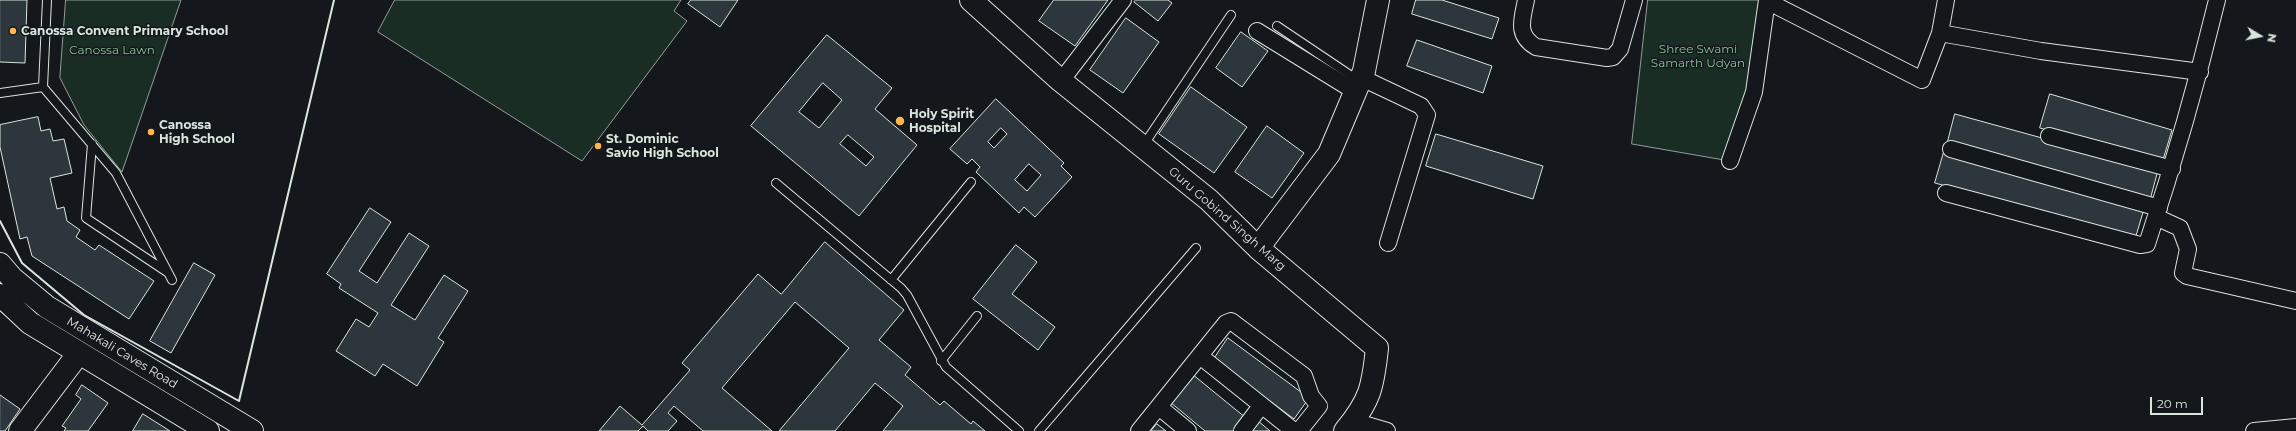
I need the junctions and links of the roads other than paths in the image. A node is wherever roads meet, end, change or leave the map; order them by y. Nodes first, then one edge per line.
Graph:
1 (48, 0) edge
2 (971, 0) edge
3 (1123, 0) edge
4 (1378, 0) edge
5 (1526, 0) edge
6 (1634, 0) edge
7 (1767, 0) edge
8 (1946, 0) edge
9 (2216, 0) edge
10 (1231, 15) dead end
11 (1277, 26) dead end
12 (1257, 31) dead end
13 (1940, 33) junction
14 (2200, 72) junction
15 (1061, 81) junction
16 (1359, 84) junction
17 (42, 87) junction
18 (0, 93) edge
19 (2049, 136) dead end
20 (92, 144) junction
21 (1143, 147) junction
22 (1951, 149) dead end
23 (1730, 161) dead end
24 (2172, 170) junction
25 (971, 182) dead end
26 (776, 183) dead end
27 (1946, 192) dead end
28 (2158, 212) junction
29 (1388, 243) dead end
30 (1196, 248) dead end
31 (1258, 248) junction
32 (0, 264) edge
33 (891, 280) junction
34 (0, 295) edge
35 (2296, 300) edge
36 (977, 316) dead end
37 (79, 353) junction
38 (1200, 356) junction
39 (941, 361) junction
40 (1261, 406) junction
41 (1159, 407) junction
42 (1349, 426) edge
43 (2296, 427) edge
44 (20, 431) edge
45 (208, 431) edge
46 (252, 431) edge
47 (1019, 431) edge
48 (1039, 431) edge
49 (1139, 431) edge
50 (1188, 431) edge
51 (1242, 431) edge
52 (1294, 431) edge
53 (1299, 431) edge
54 (1387, 431) edge
55 (2254, 431) edge

1 - 17 lane
2 - 15 street, Guru Gobind Singh Marg
3 - 15 street
4 - 16 street
5 - 6 street
7 - 13 street
7 - 23 street
8 - 13 street
9 - 14 street
10 - 21 lane
11 - 16 lane
12 - 16 street
13 - 14 street
14 - 24 street
15 - 21 street, Guru Gobind Singh Marg
16 - 29 street
16 - 31 street
17 - 18 lane
17 - 20 lane
19 - 24 street
20 - 20 lane
21 - 31 street, Guru Gobind Singh Marg
22 - 28 street
24 - 28 street
25 - 33 lane
26 - 33 lane
27 - 28 street
28 - 35 street
30 - 48 lane
31 - 42 street, Guru Gobind Singh Marg
32 - 46 street, Mahakali Caves Road
33 - 39 lane
34 - 37 street, Mahakali Caves Road
36 - 39 lane
37 - 44 street
37 - 45 street, Mahakali Caves Road
38 - 40 street
38 - 41 street
38 - 53 street
39 - 47 lane
40 - 51 street
40 - 52 street
41 - 49 street
41 - 50 street
42 - 54 street
43 - 55 street

